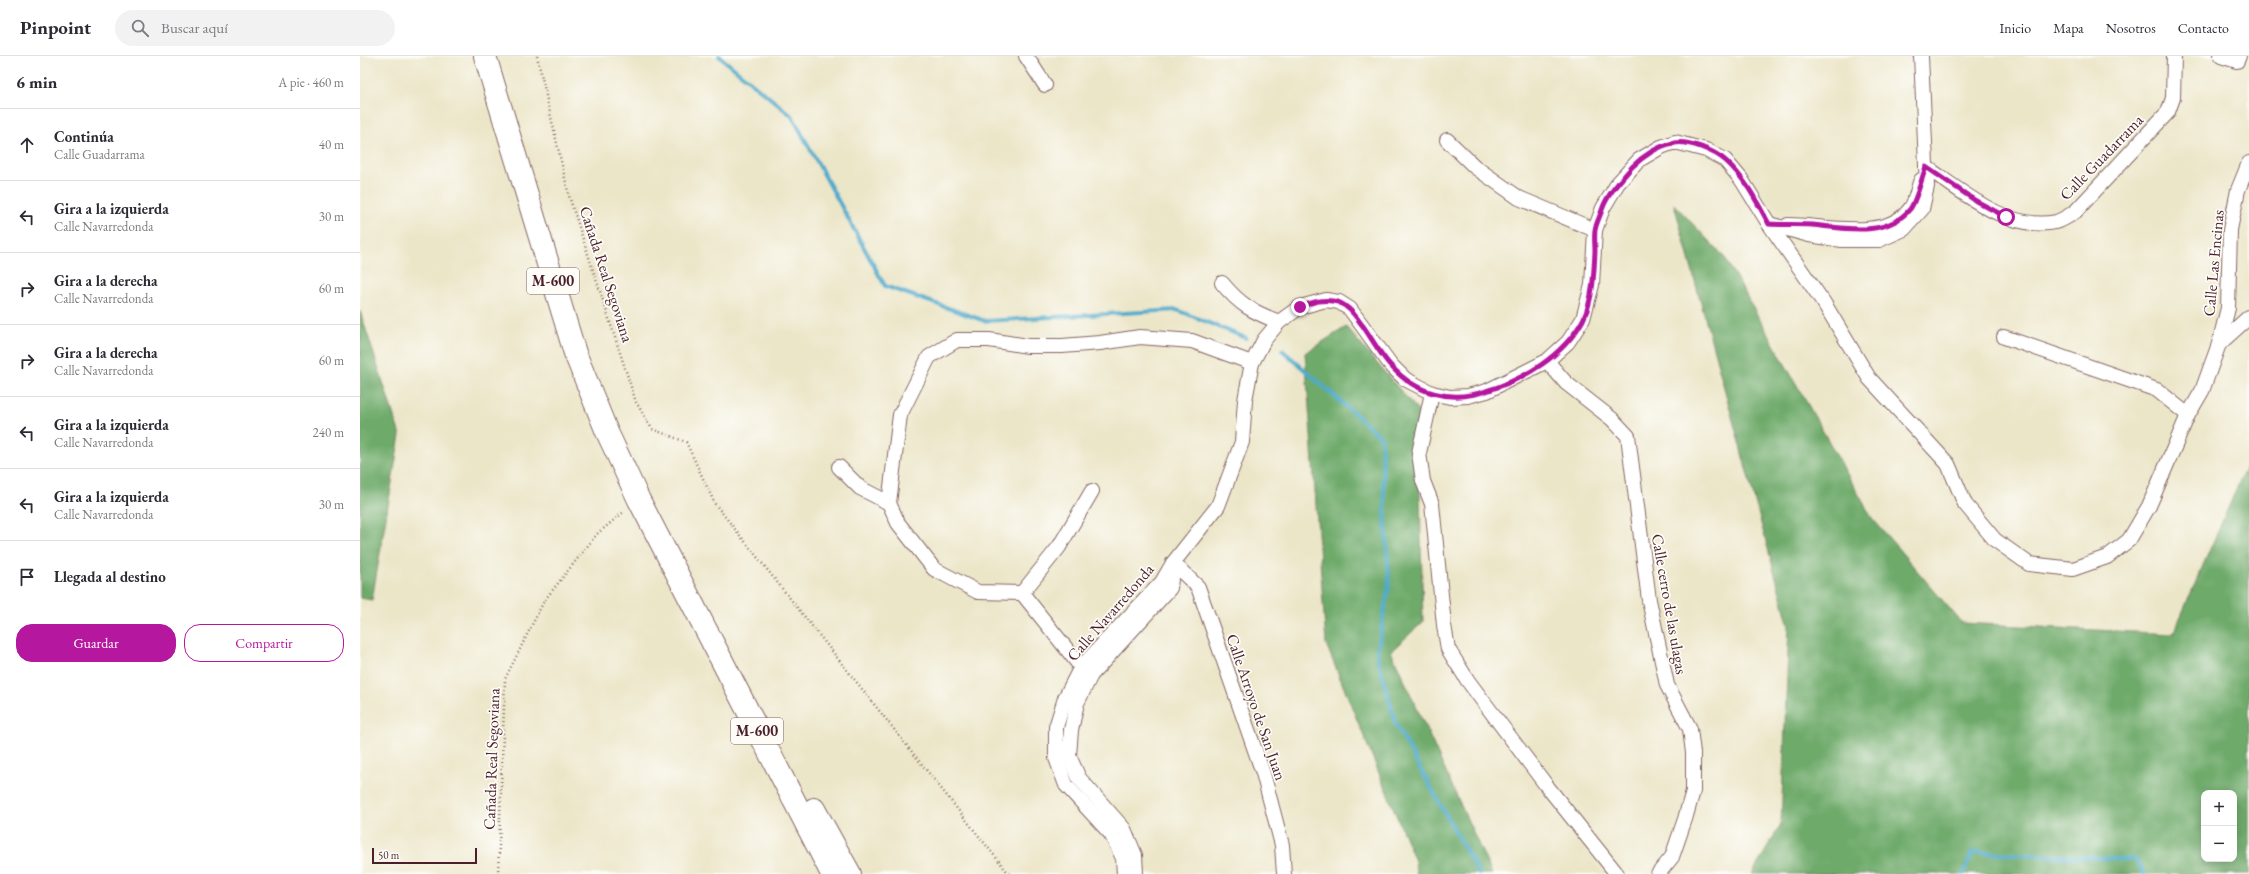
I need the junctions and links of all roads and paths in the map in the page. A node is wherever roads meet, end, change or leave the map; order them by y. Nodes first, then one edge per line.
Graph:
1 (484, 56) edge
2 (537, 56) edge
3 (1026, 56) edge
4 (1921, 56) edge
5 (2221, 56) edge
6 (2239, 56) edge
7 (2171, 59) edge
8 (1045, 84) dead end
9 (1447, 140) dead end
10 (2249, 163) edge
11 (1926, 167) junction
12 (1769, 224) junction
13 (1595, 230) junction
14 (1222, 283) dead end
15 (2249, 317) edge
16 (1279, 322) junction
17 (2004, 337) dead end
18 (2219, 344) junction
19 (1548, 361) junction
20 (1252, 364) junction
21 (1432, 393) junction
22 (2188, 415) junction
23 (839, 466) dead end
24 (1092, 491) dead end
25 (638, 500) junction
26 (889, 503) junction
27 (1173, 563) junction
28 (1022, 593) junction
29 (1086, 671) junction
30 (844, 870) edge
31 (498, 874) edge
32 (1009, 874) edge
33 (1124, 874) edge
34 (1136, 874) edge
35 (1284, 874) edge
36 (1617, 874) edge
37 (1658, 874) edge

1 - 25 highway, M-600
2 - 32 path, Cañada Real Segoviana
3 - 8 street
4 - 11 street
5 - 6 street
7 - 11 street, Calle Guadarrama
9 - 13 street
10 - 18 street, Calle Las Encinas
11 - 12 street
12 - 13 street, Calle Navarredonda
12 - 22 street, Calle Navarredonda
13 - 19 street, Calle Navarredonda
14 - 16 street
15 - 18 street
16 - 20 street, Calle Navarredonda
16 - 21 street, Calle Navarredonda
17 - 22 street
18 - 22 street, Calle Las Encinas
19 - 21 street, Calle Navarredonda
19 - 37 street, Calle cerro de las ulagas
20 - 26 street
20 - 27 street, Calle Navarredonda
21 - 36 street
23 - 26 street
24 - 28 street
25 - 30 highway, M-600
25 - 31 path, Cañada Real Segoviana
26 - 28 street
27 - 29 street, Calle Navarredonda
27 - 35 street, Calle Arroyo de San Juan
28 - 29 street
29 - 33 street, Calle Navarredonda
29 - 34 street, Calle Navarredonda

